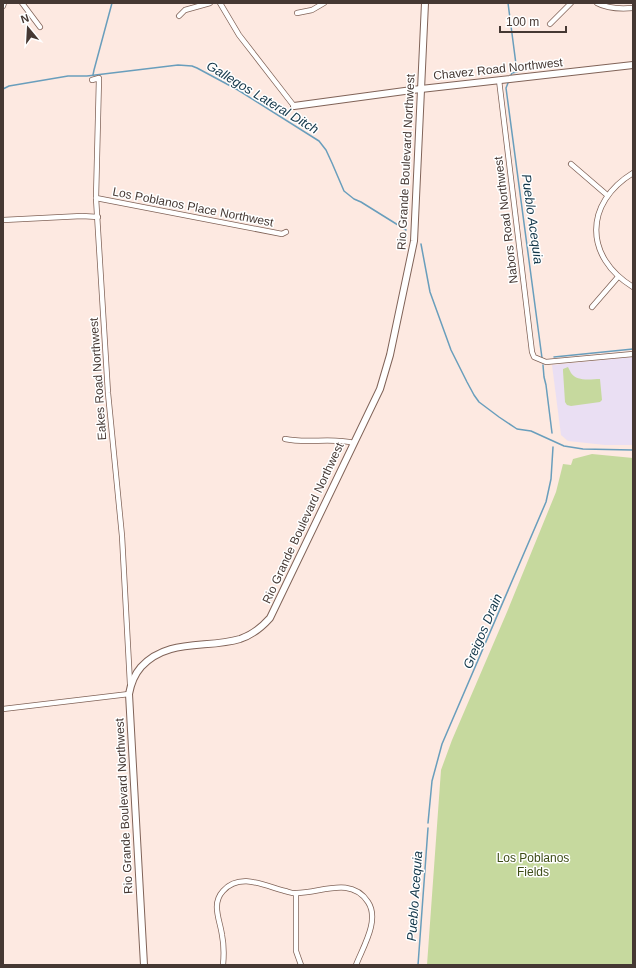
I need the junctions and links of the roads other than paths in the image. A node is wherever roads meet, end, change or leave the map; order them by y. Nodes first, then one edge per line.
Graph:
1 (4, 3) edge
2 (22, 3) edge
3 (210, 3) edge
4 (220, 3) edge
5 (324, 3) edge
6 (425, 3) edge
7 (571, 3) edge
8 (597, 3) edge
9 (3, 6) edge
10 (633, 8) edge
11 (297, 13) dead end
12 (179, 16) dead end
13 (550, 24) dead end
14 (40, 26) dead end
15 (633, 65) edge
16 (92, 80) dead end
17 (499, 80) junction
18 (421, 89) junction
19 (294, 106) joint
20 (571, 164) dead end
21 (633, 173) edge
22 (607, 195) junction
23 (96, 198) junction
24 (98, 217) junction
25 (3, 220) edge
26 (286, 232) dead end
27 (618, 277) junction
28 (633, 286) edge
29 (592, 306) dead end
30 (633, 354) edge
31 (285, 439) dead end
32 (354, 443) junction
33 (130, 684) junction
34 (129, 694) junction
35 (3, 709) edge
36 (296, 894) junction
37 (144, 965) edge
38 (223, 965) edge
39 (301, 965) edge
40 (356, 965) edge

1 - 9 street
2 - 14 street
3 - 12 street
4 - 19 street
5 - 11 street
6 - 18 street, Rio Grande Boulevard Northwest
7 - 13 street
8 - 10 street
15 - 17 street, Chavez Road Northwest
16 - 23 street, Eakes Road Northwest
17 - 18 street, Chavez Road Northwest
17 - 30 street, Nabors Road Northwest
18 - 19 street, Chavez Road Northwest
18 - 32 street, Rio Grande Boulevard Northwest
20 - 22 street
21 - 22 street
22 - 27 street
23 - 24 street, Eakes Road Northwest
23 - 26 street, Los Poblanos Place Northwest
24 - 25 street
24 - 33 street, Eakes Road Northwest
27 - 28 street
27 - 29 street
31 - 32 street
32 - 33 street, Rio Grande Boulevard Northwest
33 - 34 street, Rio Grande Boulevard Northwest
34 - 35 street
34 - 37 street, Rio Grande Boulevard Northwest
36 - 38 street
36 - 39 street
36 - 40 street

